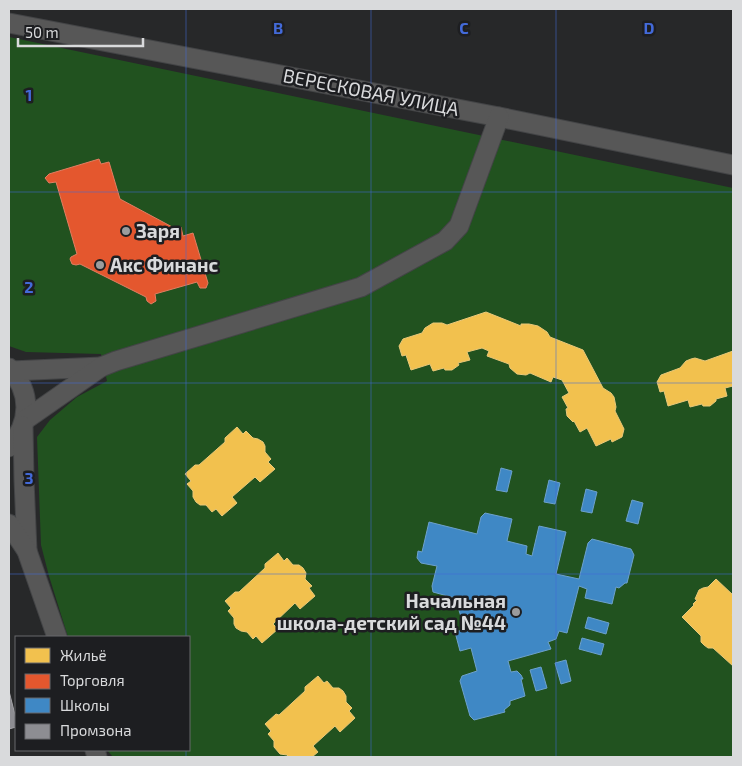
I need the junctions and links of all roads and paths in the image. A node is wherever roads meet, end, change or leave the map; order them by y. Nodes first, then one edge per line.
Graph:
1 (9, 23) edge
2 (499, 116) junction
3 (733, 165) edge
4 (101, 366) junction
5 (10, 370) edge
6 (24, 423) junction
7 (9, 446) edge
8 (9, 524) edge
9 (27, 551) junction
10 (57, 636) edge

1 - 2 street, ВЕРЕСКОВАЯ УЛИЦА
2 - 3 street, ВЕРЕСКОВАЯ УЛИЦА
2 - 4 street
4 - 5 street
4 - 6 street
5 - 6 street
6 - 7 street
6 - 9 street
8 - 9 street
9 - 10 street

